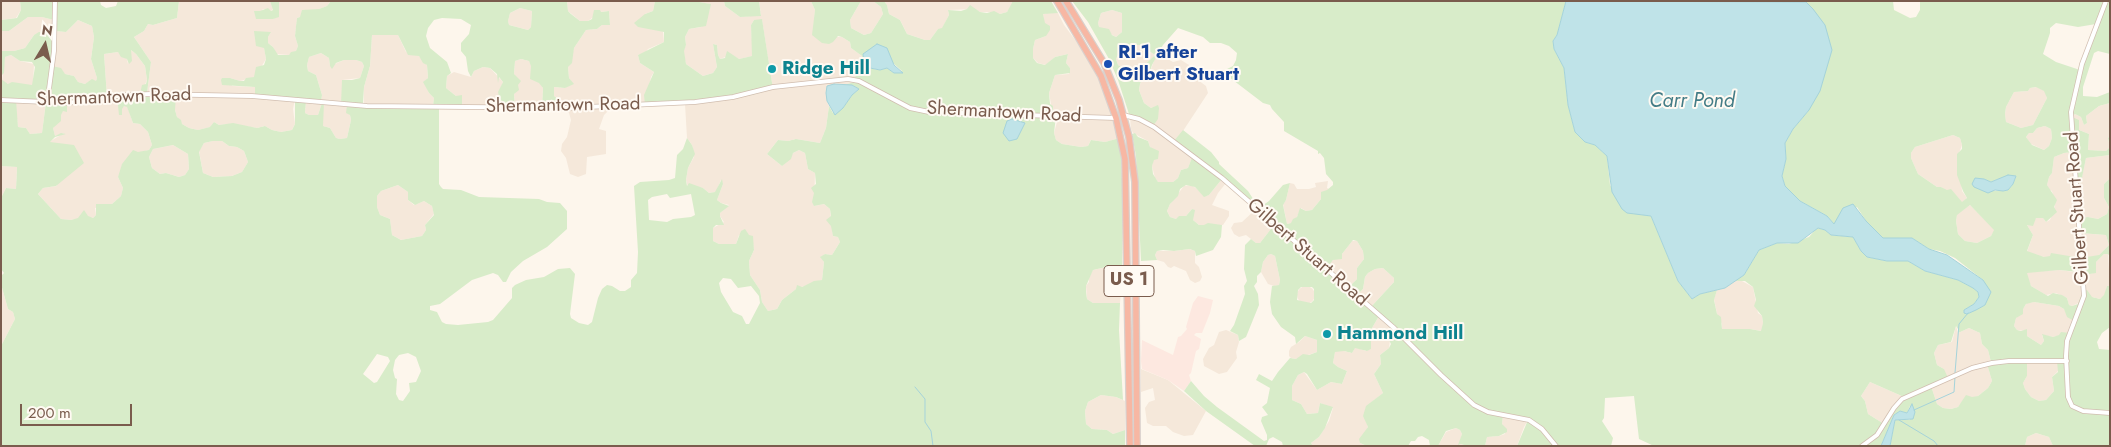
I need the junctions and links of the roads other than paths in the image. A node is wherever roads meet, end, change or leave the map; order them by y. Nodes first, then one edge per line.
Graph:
1 (55, 1) edge
2 (1057, 1) edge
3 (1066, 1) edge
4 (2106, 1) edge
5 (1, 100) edge
6 (49, 102) junction
7 (1123, 115) junction
8 (1116, 118) junction
9 (1129, 317) junction
10 (2067, 362) junction
11 (2110, 413) edge
12 (1137, 444) edge
13 (1130, 446) edge
14 (1556, 446) edge
15 (1862, 446) edge

1 - 6 street
2 - 8 highway, US 1
3 - 7 highway, US 1
4 - 10 street, Gilbert Stuart Road
5 - 6 street, Shermantown Road
6 - 8 street, Shermantown Road
7 - 12 highway, US 1
7 - 14 street, Gilbert Stuart Road
8 - 9 highway, US 1
9 - 12 highway
9 - 13 highway, US 1
10 - 11 street, Gilbert Stuart Road
10 - 15 street

